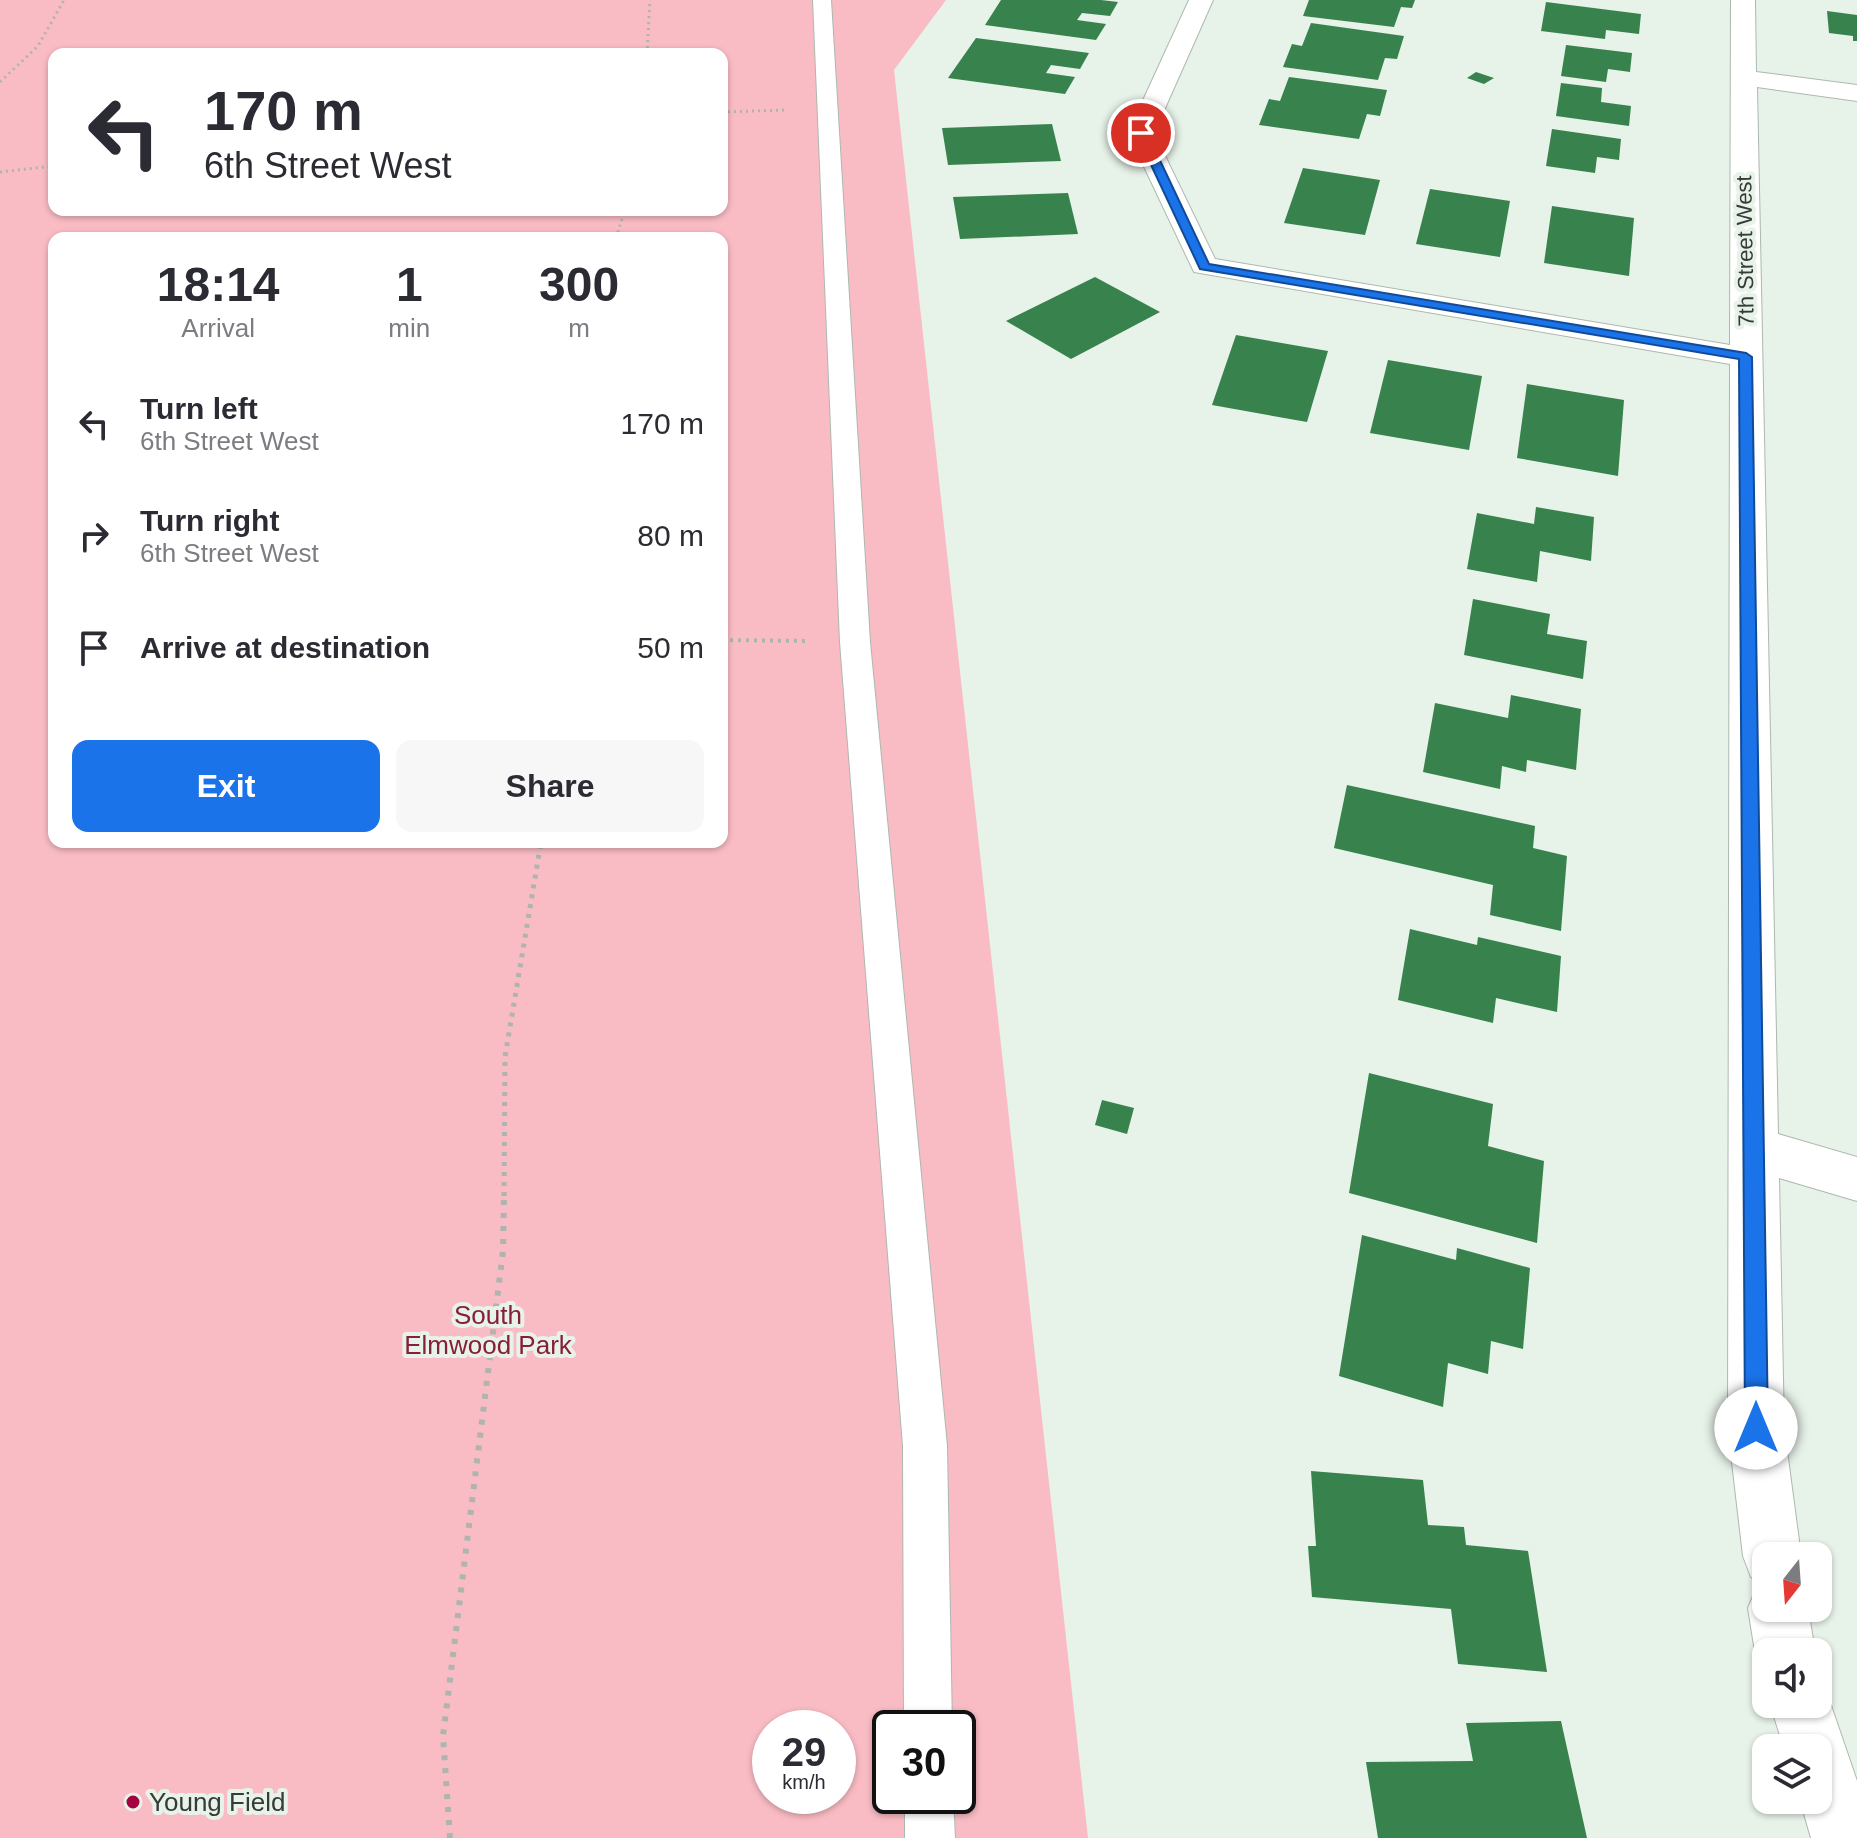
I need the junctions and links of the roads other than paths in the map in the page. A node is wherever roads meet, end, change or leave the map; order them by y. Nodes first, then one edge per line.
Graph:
1 (822, 0) edge
2 (1201, 0) edge
3 (1743, 0) edge
4 (1743, 78) junction
5 (1857, 93) edge
6 (1746, 357) junction
7 (1754, 1149) junction
8 (1857, 1179) edge
9 (1770, 1542) edge
10 (928, 1710) edge
11 (1832, 1802) edge
12 (929, 1814) edge
13 (930, 1838) edge
14 (1843, 1838) edge

1 - 10 lane
2 - 6 street
3 - 4 street, 7th Street West
4 - 5 street
4 - 6 street, 7th Street West
6 - 7 street, 7th Street West
7 - 8 street
7 - 9 street, 7th Street West
11 - 14 street
12 - 13 lane

